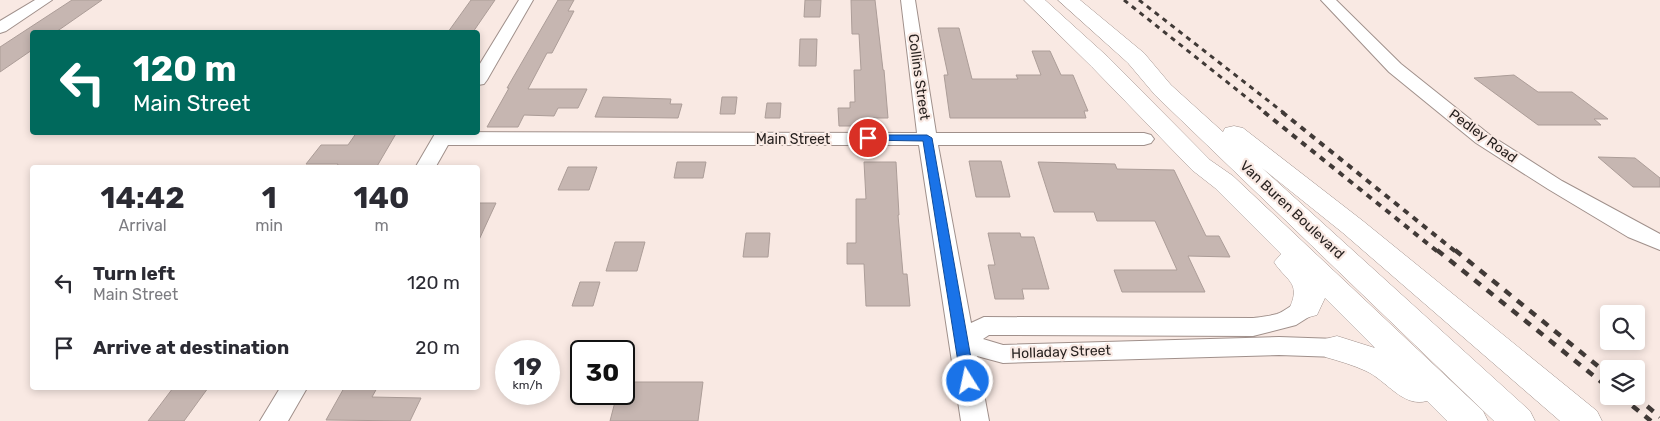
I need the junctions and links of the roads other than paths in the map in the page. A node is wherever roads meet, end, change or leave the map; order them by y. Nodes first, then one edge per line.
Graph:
1 (45, 0) edge
2 (526, 0) edge
3 (908, 0) edge
4 (1034, 0) edge
5 (1068, 0) edge
6 (1328, 0) edge
7 (0, 28) edge
8 (1136, 58) junction
9 (480, 77) edge
10 (444, 136) edge
11 (927, 138) junction
12 (1144, 140) dead end
13 (427, 165) edge
14 (1201, 165) junction
15 (1660, 243) edge
16 (1306, 307) joint
17 (961, 343) junction
18 (1337, 348) joint
19 (293, 390) edge
20 (274, 421) edge
21 (975, 421) edge
22 (1451, 421) edge
23 (1470, 421) edge
24 (1517, 421) edge
25 (1584, 421) edge

1 - 7 street
2 - 9 street
3 - 11 street, Collins Street
4 - 14 main road, Van Buren Boulevard
5 - 8 main road, Van Buren Boulevard
6 - 15 street, Pedley Road
8 - 24 main road, Van Buren Boulevard
8 - 25 main road
10 - 11 street, Main Street
10 - 13 street
11 - 12 street, Main Street
11 - 17 street, Collins Street
14 - 16 main road
14 - 23 main road, Van Buren Boulevard
16 - 17 street, Holladay Street
17 - 18 street, Holladay Street
17 - 21 street, Collins Street
18 - 22 main road
19 - 20 street

